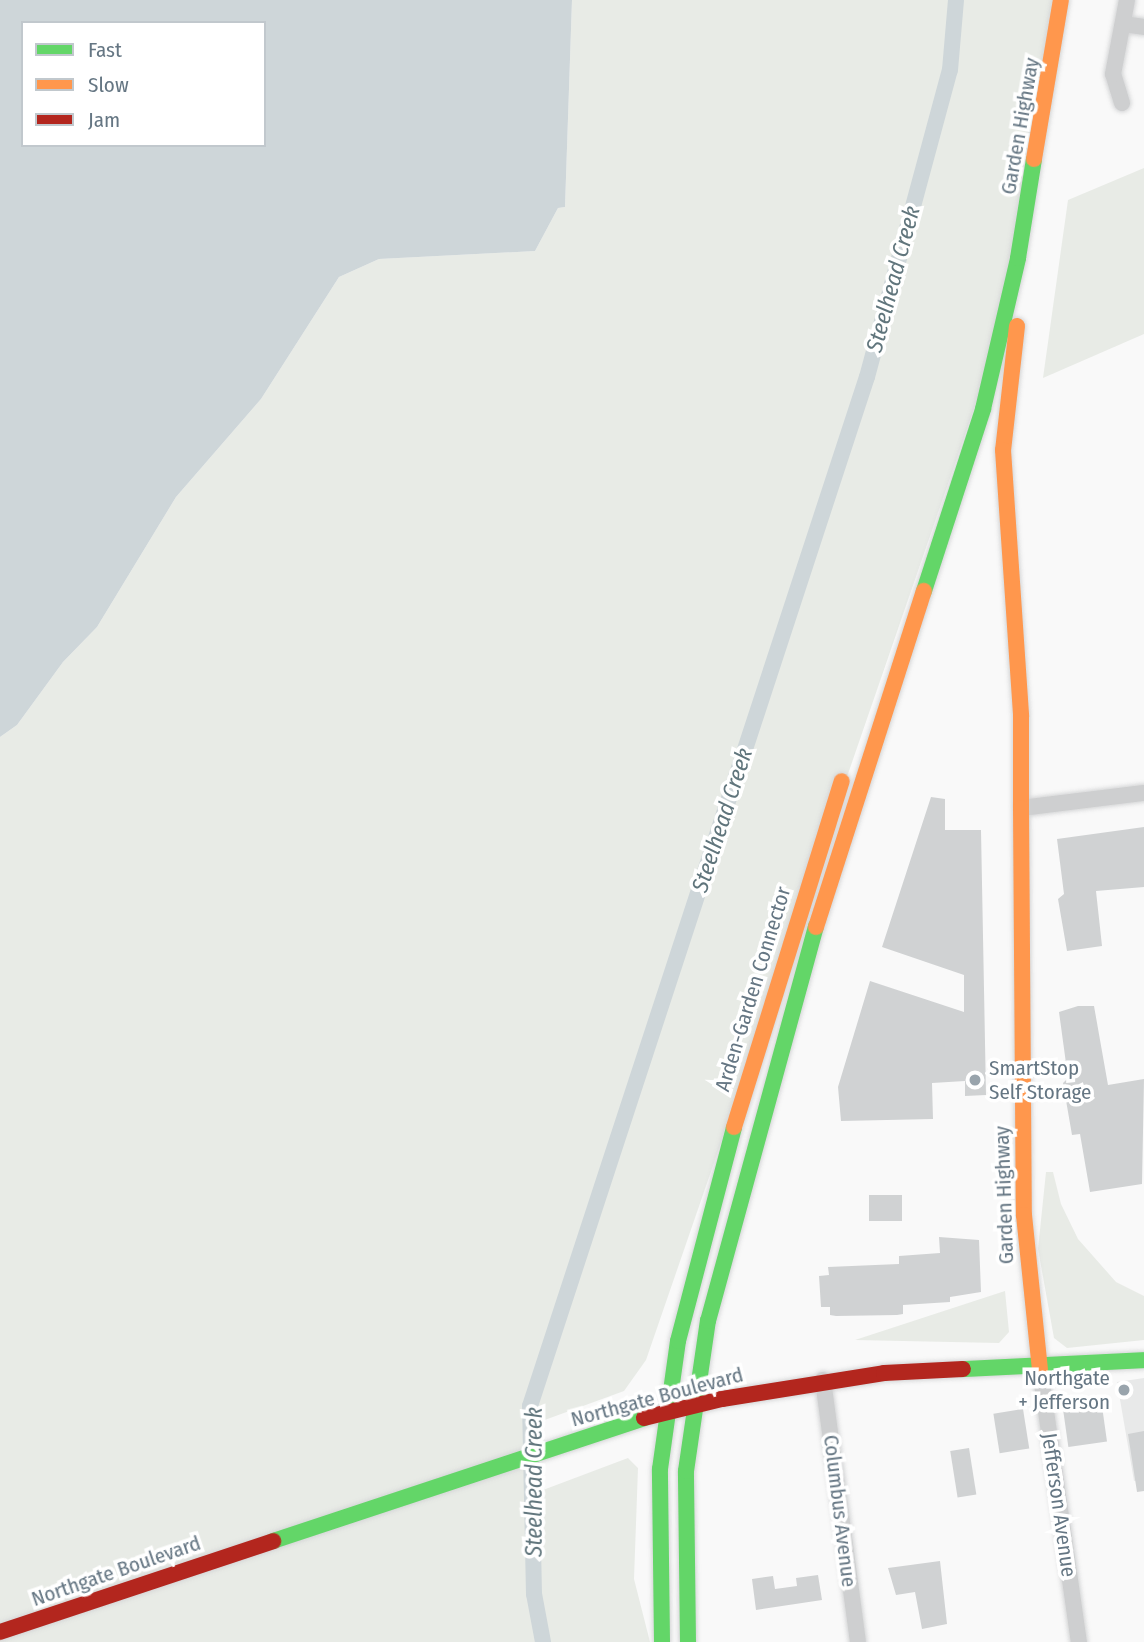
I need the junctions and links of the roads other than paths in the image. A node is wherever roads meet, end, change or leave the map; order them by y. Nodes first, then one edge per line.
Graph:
1 (1061, 0) edge
2 (1127, 0) edge
3 (1123, 24) junction
4 (1144, 27) edge
5 (1122, 103) dead end
6 (1018, 258) junction
7 (988, 372) junction
8 (887, 647) dead end
9 (846, 769) dead end
10 (1144, 793) edge
11 (1021, 808) junction
12 (1144, 1360) edge
13 (1040, 1368) junction
14 (823, 1380) junction
15 (694, 1406) junction
16 (667, 1413) junction
17 (0, 1632) edge
18 (662, 1642) edge
19 (688, 1642) edge
20 (858, 1642) edge
21 (1079, 1642) edge

1 - 6 main road, Garden Highway
2 - 3 street
3 - 4 street
3 - 5 street
6 - 7 main road, Arden-Garden Connector
6 - 11 main road, Garden Highway
7 - 8 main road, Arden-Garden Connector
7 - 15 main road, Arden-Garden Connector
9 - 16 main road, Arden-Garden Connector
10 - 11 street
11 - 13 main road, Garden Highway
12 - 13 main road, Northgate Boulevard
13 - 14 main road, Northgate Boulevard
13 - 21 street, Jefferson Avenue
14 - 15 main road, Northgate Boulevard
14 - 20 street, Columbus Avenue
15 - 16 main road, Northgate Boulevard
15 - 19 main road, Arden-Garden Connector
16 - 17 main road, Northgate Boulevard
16 - 18 main road, Arden-Garden Connector

